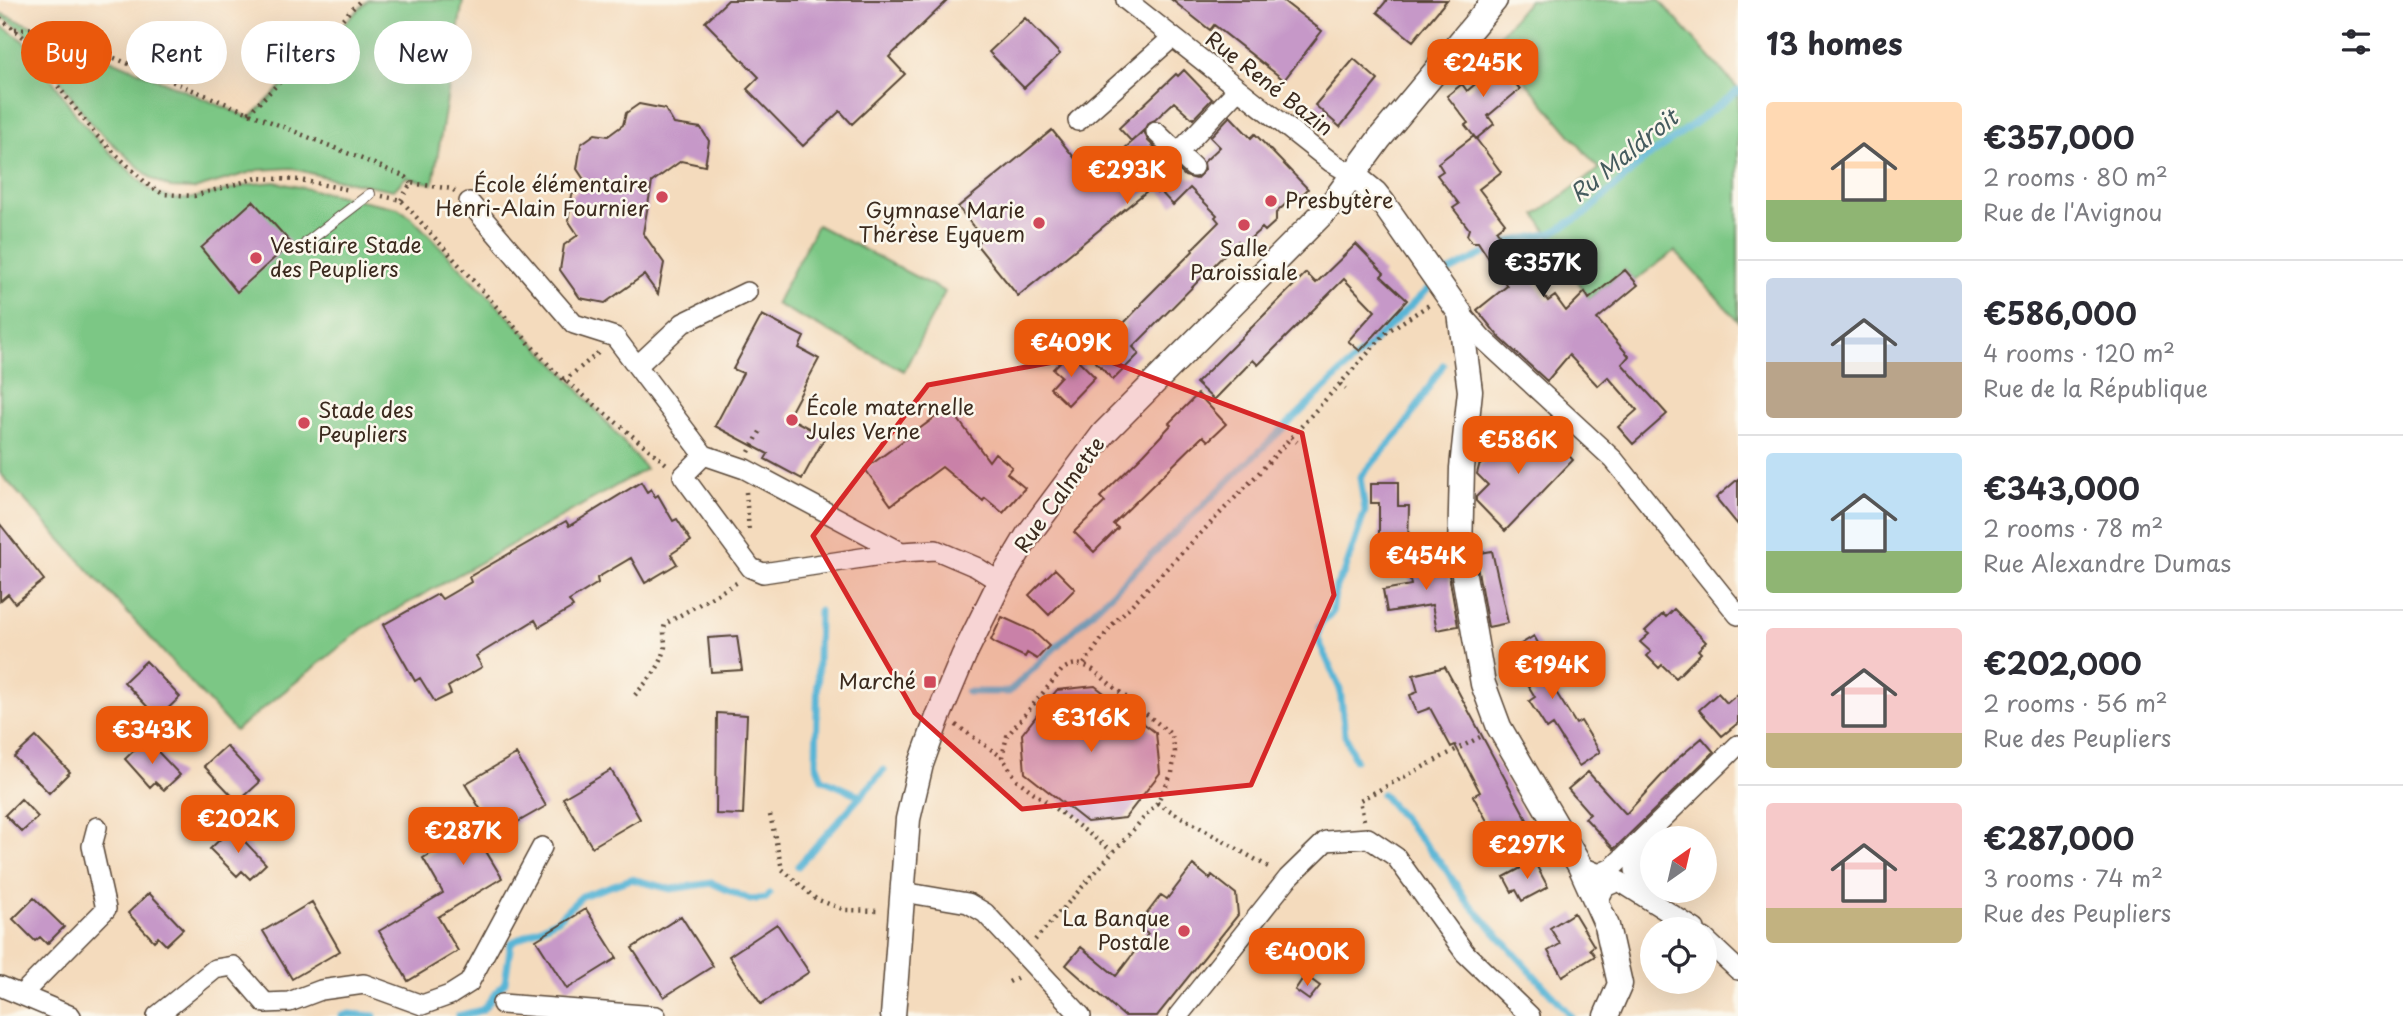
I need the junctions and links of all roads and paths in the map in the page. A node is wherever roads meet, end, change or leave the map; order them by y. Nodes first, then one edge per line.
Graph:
1 (361, 0) edge
2 (1126, 0) edge
3 (1495, 0) edge
4 (0, 18) edge
5 (15, 29) junction
6 (1173, 37) junction
7 (1238, 89) junction
8 (249, 113) junction
9 (1078, 121) dead end
10 (1156, 132) dead end
11 (1178, 153) junction
12 (1193, 167) dead end
13 (1353, 175) junction
14 (411, 183) junction
15 (370, 194) junction
16 (401, 200) junction
17 (469, 202) joint
18 (306, 243) dead end
19 (747, 292) dead end
20 (1455, 306) junction
21 (586, 364) dead end
22 (637, 366) junction
23 (564, 381) junction
24 (1340, 384) junction
25 (1346, 389) dead end
26 (761, 430) dead end
27 (1292, 437) junction
28 (1297, 442) dead end
29 (704, 455) junction
30 (745, 469) junction
31 (683, 477) junction
32 (1238, 494) junction
33 (1243, 499) dead end
34 (1207, 527) junction
35 (1212, 531) dead end
36 (901, 552) junction
37 (746, 574) junction
38 (1000, 582) junction
39 (1738, 615) edge
40 (1084, 664) junction
41 (635, 695) dead end
42 (1499, 727) junction
43 (1738, 745) edge
44 (1157, 803) junction
45 (770, 815) dead end
46 (97, 827) dead end
47 (1368, 838) junction
48 (1638, 844) junction
49 (542, 847) dead end
50 (1112, 851) junction
51 (1580, 866) junction
52 (1288, 878) junction
53 (1640, 881) edge
54 (1640, 894) edge
55 (896, 902) junction
56 (1654, 903) edge
57 (1597, 904) junction
58 (1676, 917) edge
59 (1717, 950) edge
60 (1023, 954) junction
61 (1738, 970) edge
62 (0, 986) edge
63 (22, 994) junction
64 (502, 1004) dead end
65 (71, 1016) edge
66 (157, 1016) edge
67 (656, 1016) edge
68 (893, 1016) edge
69 (1081, 1016) edge
70 (1178, 1016) edge
71 (1530, 1016) edge
72 (1606, 1016) edge

1 - 8 path
2 - 6 street, Rue René Bazin
3 - 13 street, Rue Calmette
4 - 5 path
5 - 8 path
5 - 15 path
6 - 7 street, Rue René Bazin
6 - 9 street
7 - 11 street
7 - 13 street, Rue René Bazin
8 - 14 path
10 - 11 street
11 - 12 street
13 - 20 street
13 - 38 street, Rue Calmette
14 - 16 path
14 - 17 path
15 - 16 path
15 - 18 lane
16 - 23 path
17 - 22 street
19 - 22 street
20 - 24 path
20 - 39 street
20 - 42 street
21 - 23 path
22 - 29 street
23 - 31 path
24 - 25 path
24 - 27 path
26 - 30 path
27 - 28 path
27 - 32 path
29 - 30 street
29 - 31 street
30 - 36 street
30 - 37 path
31 - 37 street
32 - 33 path
32 - 34 path
34 - 35 path
34 - 40 path
36 - 37 street
36 - 38 street
37 - 41 path
38 - 55 street, Rue Calmette
40 - 44 path
40 - 50 path
42 - 47 path
42 - 51 street
43 - 48 street
44 - 50 path
44 - 52 path
45 - 55 path
46 - 63 street
47 - 52 street
47 - 71 street
48 - 51 street
48 - 53 street
49 - 66 street
50 - 60 path
51 - 57 street
52 - 70 street
54 - 57 street
55 - 60 street
55 - 68 street, Rue Calmette
56 - 58 street
57 - 72 street
59 - 61 street
60 - 69 street
62 - 63 street
63 - 65 street
64 - 67 street

